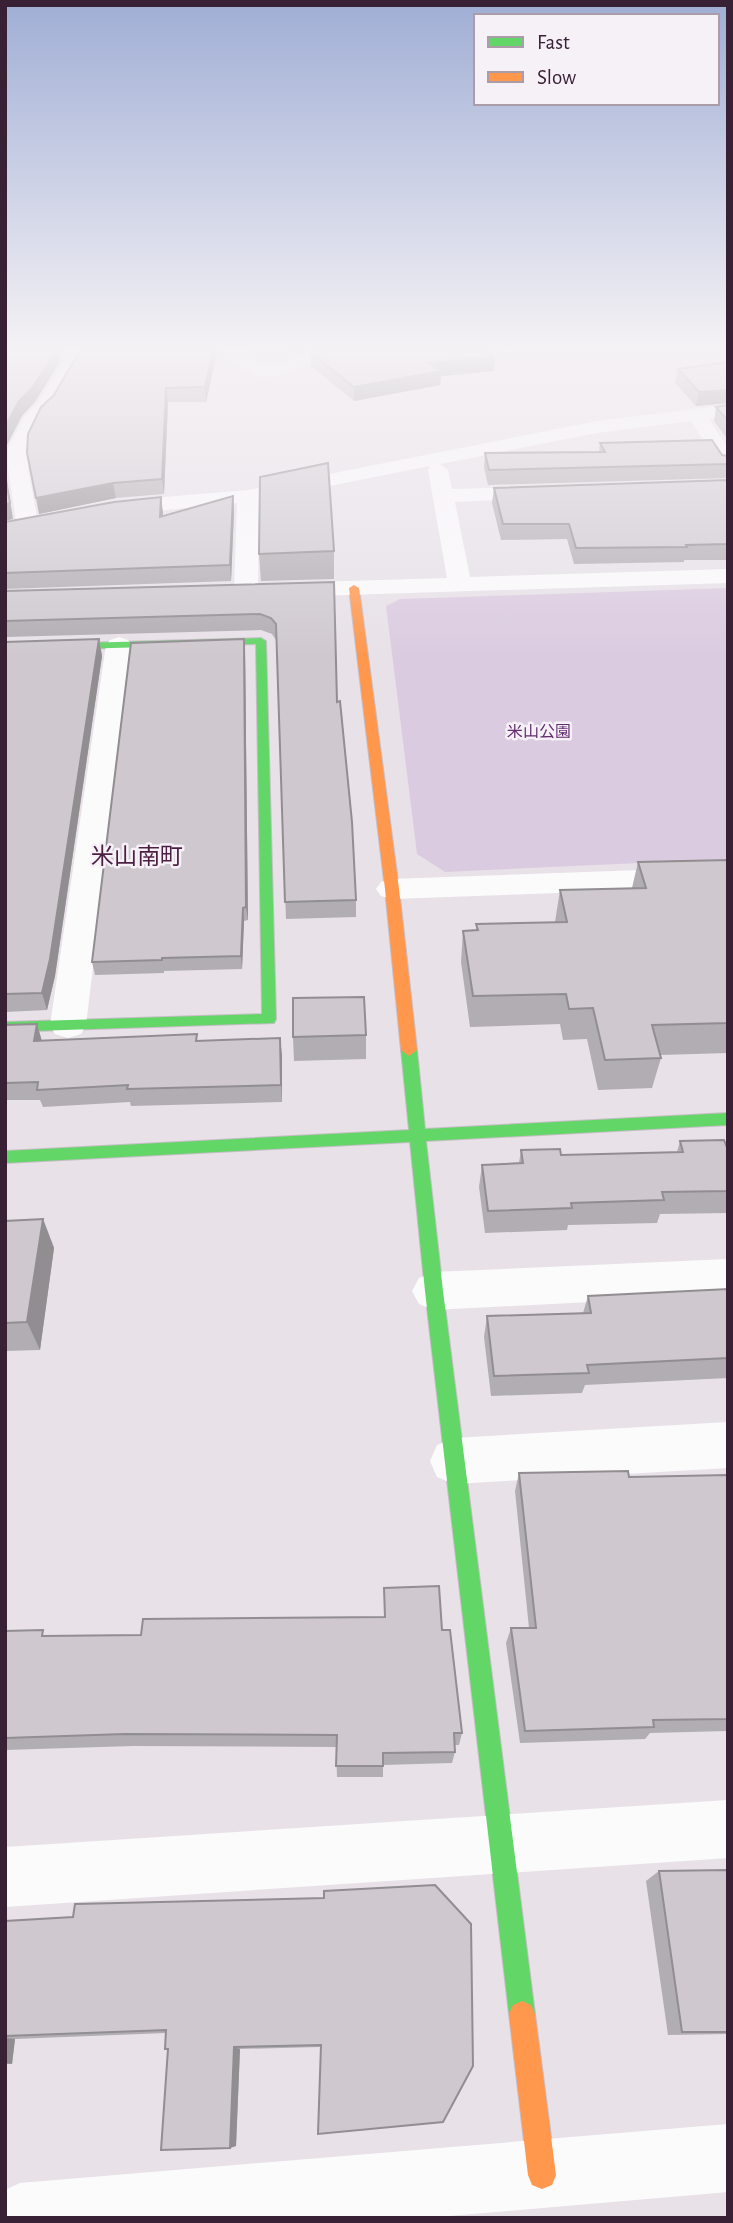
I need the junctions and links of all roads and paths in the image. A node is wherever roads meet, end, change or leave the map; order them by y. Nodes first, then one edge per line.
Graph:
1 (18, 451) edge
2 (473, 451) edge
3 (435, 458) junction
4 (565, 491) edge
5 (443, 495) junction
6 (248, 496) junction
7 (28, 526) junction
8 (5, 530) edge
9 (728, 576) edge
10 (460, 584) junction
11 (354, 588) junction
12 (246, 591) junction
13 (220, 592) edge
14 (119, 645) junction
15 (5, 648) edge
16 (728, 877) edge
17 (392, 889) junction
18 (68, 1025) junction
19 (5, 1027) edge
20 (728, 1119) edge
21 (417, 1135) junction
22 (5, 1157) edge
23 (728, 1277) edge
24 (434, 1291) junction
25 (728, 1444) edge
26 (454, 1461) junction
27 (728, 1829) edge
28 (501, 1844) junction
29 (5, 1877) edge
30 (728, 2158) edge
31 (542, 2175) junction
32 (304, 2205) edge
33 (19, 2218) edge

1 - 7 street
2 - 3 street
3 - 5 street
3 - 6 street
4 - 5 street
5 - 10 street
6 - 7 street
6 - 12 street
7 - 8 street
9 - 10 street
10 - 11 street
11 - 12 street
11 - 17 street
12 - 13 street
14 - 15 street
14 - 18 street
14 - 18 street
16 - 17 street
17 - 21 street
18 - 19 street
20 - 21 street
21 - 22 street
21 - 24 street
23 - 24 street
24 - 26 street
25 - 26 street
26 - 28 street
27 - 28 street
28 - 29 street
28 - 31 street
30 - 31 street
31 - 32 street
32 - 33 street

